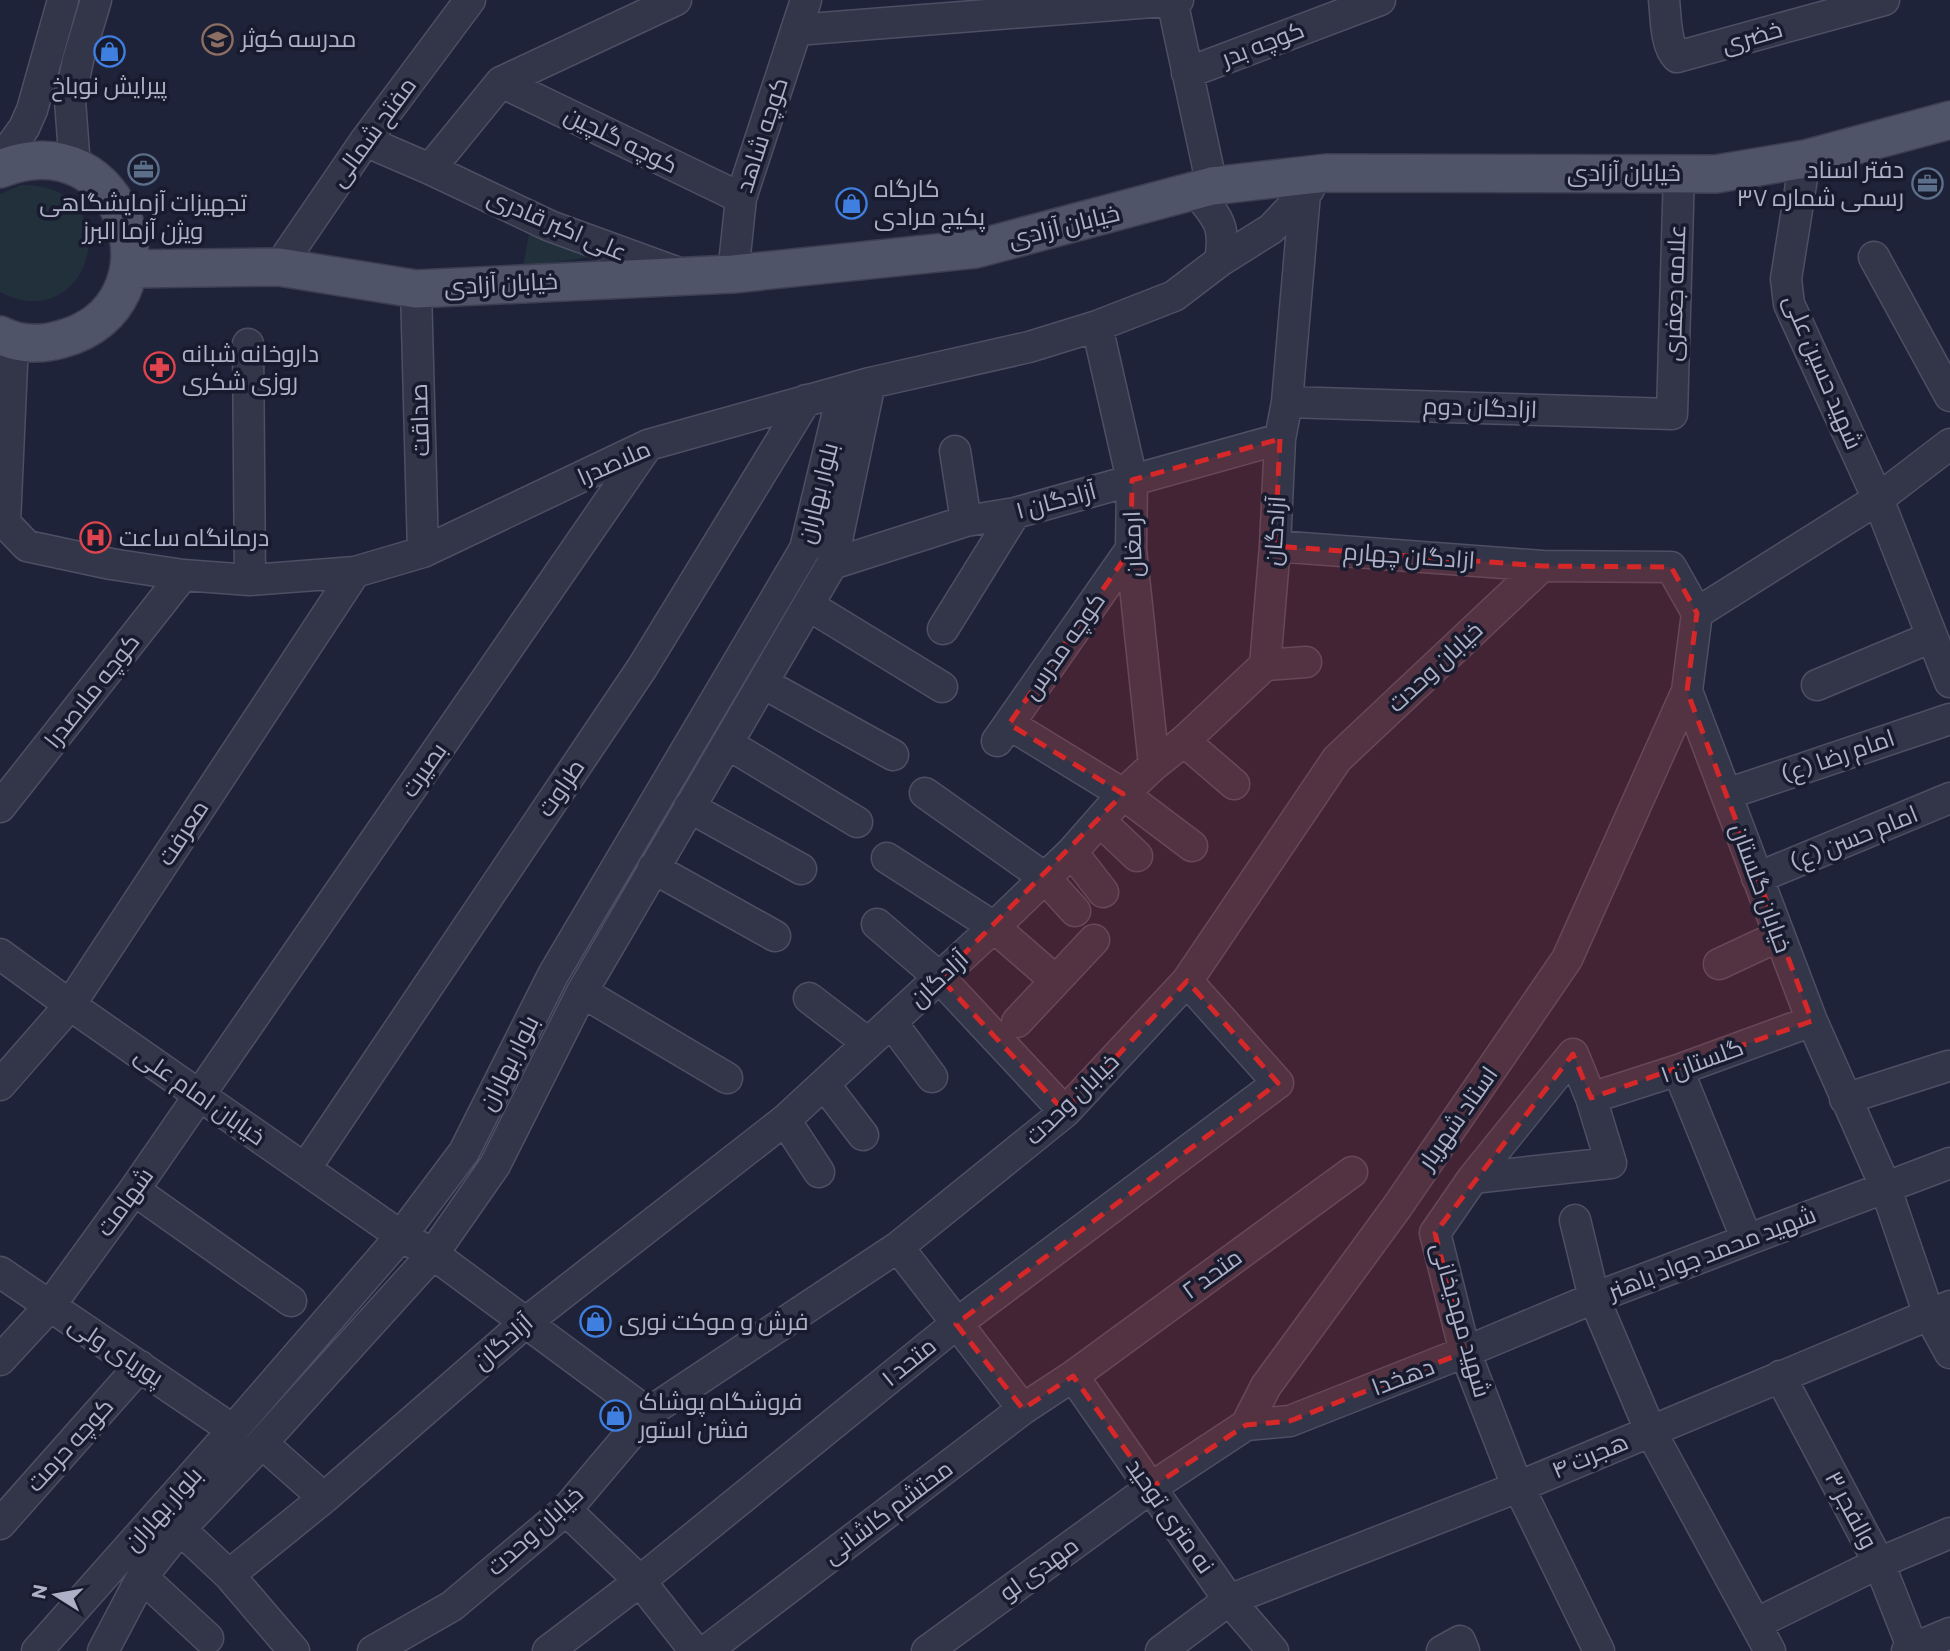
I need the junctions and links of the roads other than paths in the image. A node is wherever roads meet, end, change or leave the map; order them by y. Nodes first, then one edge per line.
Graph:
1 (63, 0) edge
2 (96, 0) edge
3 (470, 0) edge
4 (676, 0) edge
5 (806, 0) edge
6 (1380, 0) edge
7 (1664, 0) edge
8 (1884, 0) edge
9 (1174, 1) edge
10 (796, 30) junction
11 (1186, 74) junction
12 (502, 82) junction
13 (1950, 120) edge
14 (365, 141) junction
15 (1805, 159) junction
16 (0, 161) edge
17 (75, 167) junction
18 (0, 169) edge
19 (430, 169) junction
20 (1679, 172) junction
21 (1315, 183) junction
22 (1204, 188) junction
23 (741, 198) junction
24 (1874, 257) dead end
25 (1220, 261) junction
26 (279, 267) junction
27 (129, 269) junction
28 (733, 274) junction
29 (686, 276) junction
30 (416, 289) junction
31 (1097, 326) junction
32 (7, 339) edge
33 (248, 344) dead end
34 (857, 387) junction
35 (1950, 396) edge
36 (806, 400) junction
37 (1287, 402) junction
38 (1672, 414) joint
39 (1280, 439) junction
40 (1950, 444) edge
41 (648, 445) junction
42 (4, 446) edge
43 (955, 451) dead end
44 (1132, 480) junction
45 (1878, 499) junction
46 (1015, 513) junction
47 (966, 522) junction
48 (3, 524) edge
49 (1275, 546) junction
50 (1131, 550) junction
51 (423, 552) junction
52 (832, 564) junction
53 (1542, 566) junction
54 (355, 572) junction
55 (183, 575) junction
56 (250, 580) junction
57 (808, 605) junction
58 (1697, 613) junction
59 (943, 629) dead end
60 (1932, 637) junction
61 (1306, 662) dead end
62 (1265, 665) junction
63 (1950, 682) edge
64 (763, 683) junction
65 (1817, 685) dead end
66 (942, 687) dead end
67 (1687, 691) junction
68 (1950, 719) edge
69 (1184, 741) junction
70 (728, 744) junction
71 (893, 755) dead end
72 (1154, 765) junction
73 (1234, 784) dead end
74 (925, 793) dead end
75 (1123, 794) junction
76 (1727, 794) junction
77 (1950, 798) edge
78 (0, 807) edge
79 (689, 807) junction
80 (1100, 821) junction
81 (857, 822) dead end
82 (1192, 846) dead end
83 (1072, 852) junction
84 (1137, 856) dead end
85 (887, 858) dead end
86 (653, 868) junction
87 (801, 869) dead end
88 (1045, 878) junction
89 (1757, 878) junction
90 (1103, 891) dead end
91 (1074, 911) dead end
92 (877, 924) dead end
93 (994, 926) junction
94 (775, 936) dead end
95 (1779, 936) junction
96 (1094, 940) dead end
97 (0, 954) edge
98 (1719, 964) dead end
99 (940, 978) junction
100 (1055, 980) junction
101 (1188, 981) junction
102 (582, 992) junction
103 (809, 998) dead end
104 (70, 1005) junction
105 (1811, 1021) junction
106 (1017, 1022) dead end
107 (892, 1023) junction
108 (869, 1043) junction
109 (1948, 1066) dead end
110 (1678, 1070) junction
111 (932, 1077) dead end
112 (727, 1078) dead end
113 (824, 1084) junction
114 (0, 1085) edge
115 (199, 1095) junction
116 (1591, 1098) junction
117 (1845, 1099) junction
118 (1065, 1112) junction
119 (785, 1120) junction
120 (863, 1135) dead end
121 (1950, 1163) edge
122 (305, 1169) junction
123 (818, 1172) dead end
124 (1352, 1172) dead end
125 (1473, 1178) junction
126 (1885, 1186) junction
127 (134, 1190) junction
128 (1575, 1220) dead end
129 (401, 1236) junction
130 (1747, 1240) junction
131 (898, 1247) junction
132 (433, 1254) junction
133 (0, 1272) edge
134 (1594, 1298) junction
135 (291, 1301) dead end
136 (48, 1307) junction
137 (1940, 1310) edge
138 (525, 1323) junction
139 (956, 1324) junction
140 (1465, 1352) junction
141 (1950, 1353) edge
142 (0, 1360) edge
143 (140, 1366) junction
144 (1780, 1376) junction
145 (1073, 1377) junction
146 (1023, 1409) junction
147 (648, 1413) junction
148 (1246, 1425) junction
149 (233, 1430) junction
150 (1650, 1430) junction
151 (262, 1443) junction
152 (1518, 1487) junction
153 (1152, 1488) junction
154 (324, 1498) junction
155 (566, 1510) junction
156 (0, 1524) edge
157 (180, 1529) junction
158 (1950, 1533) edge
159 (1879, 1563) junction
160 (229, 1575) junction
161 (142, 1577) junction
162 (640, 1581) junction
163 (1228, 1600) junction
164 (1756, 1623) junction
165 (1950, 1633) edge
166 (208, 1638) dead end
167 (104, 1650) edge
168 (1910, 1650) edge
169 (37, 1651) edge
170 (294, 1651) edge
171 (373, 1651) edge
172 (548, 1651) edge
173 (695, 1651) edge
174 (706, 1651) edge
175 (926, 1651) edge
176 (1161, 1651) edge
177 (1273, 1651) edge
178 (1442, 1651) edge
179 (1464, 1651) edge
180 (1599, 1651) edge
181 (1770, 1651) edge

1 - 16 street
2 - 17 street
3 - 14 street, مفتح شمالی
4 - 12 street
5 - 10 street, کوچه شاهد
6 - 11 street, کوچه بدر
7 - 8 street, خضری
9 - 10 street
9 - 11 street
10 - 23 street, کوچه شاهد
11 - 22 street
12 - 19 street
12 - 23 street, کوچه گلچین
13 - 15 main road, خیابان آزادی
14 - 19 street, علی اکبر قادری
14 - 26 street, مفتح شمالی
15 - 20 main road, خیابان آزادی
15 - 45 street, شهید حسین علی
17 - 18 main road
17 - 27 main road
19 - 29 street, علی اکبر قادری
20 - 21 main road, خیابان آزادی
20 - 38 street, علامه جعفری
21 - 22 main road, خیابان آزادی
21 - 25 street, ملاصدرا
21 - 37 street, آزادگان
22 - 25 street
22 - 28 main road, خیابان آزادی
23 - 28 street, کوچه شاهد
24 - 35 street
25 - 31 street, ملاصدرا
26 - 27 main road, خیابان آزادی
26 - 30 main road, خیابان آزادی
27 - 32 main road
28 - 29 main road, خیابان آزادی
29 - 30 main road, خیابان آزادی
30 - 51 street, صداقت
31 - 34 street, ملاصدرا
31 - 44 street, ارمغان
32 - 42 street
33 - 56 street
34 - 36 street, ملاصدرا
34 - 52 street, بلوار بهاران
34 - 129 street, بلوار بهاران
36 - 41 street, ملاصدرا
36 - 122 street, طراوت
37 - 38 street, ازادگان دوم
37 - 39 street, آزادگان
39 - 44 street, آزادگان ۱
39 - 49 street, آزادگان
40 - 45 street
41 - 51 street, ملاصدرا
41 - 115 street, بصیرت
42 - 48 street
43 - 47 street
44 - 46 street, آزادگان ۱
44 - 50 street, ارمغان
45 - 58 street
45 - 60 street, شهید حسین علی
46 - 47 street, آزادگان ۱
46 - 59 street
47 - 52 street, آزادگان ۱
48 - 55 street, ملاصدرا
49 - 53 street, ازادگان چهارم
49 - 62 street, آزادگان
50 - 72 street, ارمغان
50 - 75 street, کوچه مدرس
51 - 54 street, ملاصدرا
52 - 57 street, بلوار بهاران
53 - 58 street
53 - 101 street, خیابان وحدت
54 - 56 street, ملاصدرا
54 - 104 street, معرفت
55 - 56 street, ملاصدرا
55 - 78 street, کوچه ملاصدرا
57 - 64 street, بلوار بهاران
57 - 66 street
58 - 67 street, خیابان گلستان
60 - 63 street, شهید حسین علی
60 - 65 street
61 - 62 street
62 - 69 street, آزادگان
64 - 70 street, بلوار بهاران
64 - 71 street
67 - 76 street, خیابان گلستان
67 - 148 street, استاد شهریار
68 - 76 street, امام رضا (ع)
69 - 72 street, آزادگان
69 - 73 street
70 - 79 street, بلوار بهاران
70 - 81 street
72 - 75 street, آزادگان
74 - 88 street
75 - 80 street, آزادگان
75 - 82 street
76 - 89 street, خیابان گلستان
77 - 89 street, امام حسن (ع)
79 - 86 street, بلوار بهاران
79 - 87 street
80 - 83 street, آزادگان
80 - 84 street
83 - 88 street, آزادگان
83 - 90 street
85 - 93 street
86 - 94 street
86 - 102 street, بلوار بهاران
88 - 91 street
88 - 93 street, آزادگان
89 - 95 street, خیابان گلستان
92 - 99 street
93 - 99 street, آزادگان
93 - 100 street
95 - 98 street
95 - 105 street, خیابان گلستان
96 - 100 street
97 - 104 street, خیابان امام علی
99 - 107 street, آزادگان
99 - 118 street
100 - 106 street
101 - 118 street, خیابان وحدت
101 - 139 street, متحد ۱
102 - 112 street
102 - 132 street, بلوار بهاران
103 - 108 street
104 - 114 street, معرفت
104 - 115 street, خیابان امام علی
105 - 110 street, گلستان ۱
105 - 117 street, خیابان گلستان
107 - 108 street, آزادگان
107 - 111 street
108 - 113 street, آزادگان
109 - 117 street
110 - 116 street, گلستان ۱
110 - 130 street
113 - 119 street, آزادگان
113 - 120 street
115 - 122 street, خیابان امام علی
115 - 127 street, شهامت
116 - 125 street
116 - 125 street, شهید مهدیخانی
117 - 126 street, خیابان گلستان
118 - 131 street, خیابان وحدت
119 - 123 street
119 - 138 street, آزادگان
121 - 126 street, شهید محمد جواد باهنر
122 - 129 street, خیابان امام علی
124 - 145 street, متحد ۲
125 - 140 street, شهید مهدیخانی
126 - 130 street, شهید محمد جواد باهنر
126 - 137 street, خیابان گلستان
127 - 135 street
127 - 136 street, شهامت
128 - 134 street
129 - 132 street, خیابان امام علی
129 - 149 street, بلوار بهاران
130 - 134 street, شهید محمد جواد باهنر
131 - 139 street
131 - 147 street, خیابان وحدت
132 - 138 street, خیابان امام علی
132 - 151 street, بلوار بهاران
133 - 136 street, پوریای ولی
134 - 140 street, دهخدا
134 - 150 street, شهید محمد جواد باهنر
136 - 142 street, شهامت
136 - 143 street, پوریای ولی
137 - 141 street, خیابان گلستان
137 - 144 street, هجرت ۴
138 - 147 street, خیابان امام علی
138 - 154 street, آزادگان
139 - 146 street
139 - 162 street, متحد ۱
140 - 148 street, دهخدا
140 - 152 street, شهید مهدیخانی
143 - 149 street, پوریای ولی
143 - 156 street, کوچه حرمت
144 - 150 street, هجرت ۴
144 - 159 street, والفجر ۳
145 - 146 street, محتشم کاشانی
145 - 153 street, نه متری توحید
146 - 174 street, محتشم کاشانی
147 - 155 street, خیابان وحدت
148 - 153 street, استاد شهریار
149 - 169 street, بلوار بهاران
150 - 152 street, هجرت ۴
150 - 164 street, شهید محمد جواد باهنر
151 - 154 street
151 - 157 street, بلوار بهاران
152 - 163 street, هجرت ۴
152 - 180 street, شهید مهدیخانی
153 - 163 street, نه متری توحید
153 - 175 street, مهدی لو
154 - 160 street, آزادگان
155 - 162 street
155 - 171 street, خیابان وحدت
157 - 160 street
157 - 161 street, بلوار بهاران
158 - 159 street
159 - 164 street
159 - 168 street, والفجر ۳
160 - 170 street
161 - 166 street
161 - 167 street, بلوار بهاران
162 - 172 street, متحد ۱
162 - 173 street
163 - 176 street, هجرت ۴
163 - 177 street, نه متری توحید
164 - 181 street, شهید محمد جواد باهنر
165 - 168 street
178 - 179 street

